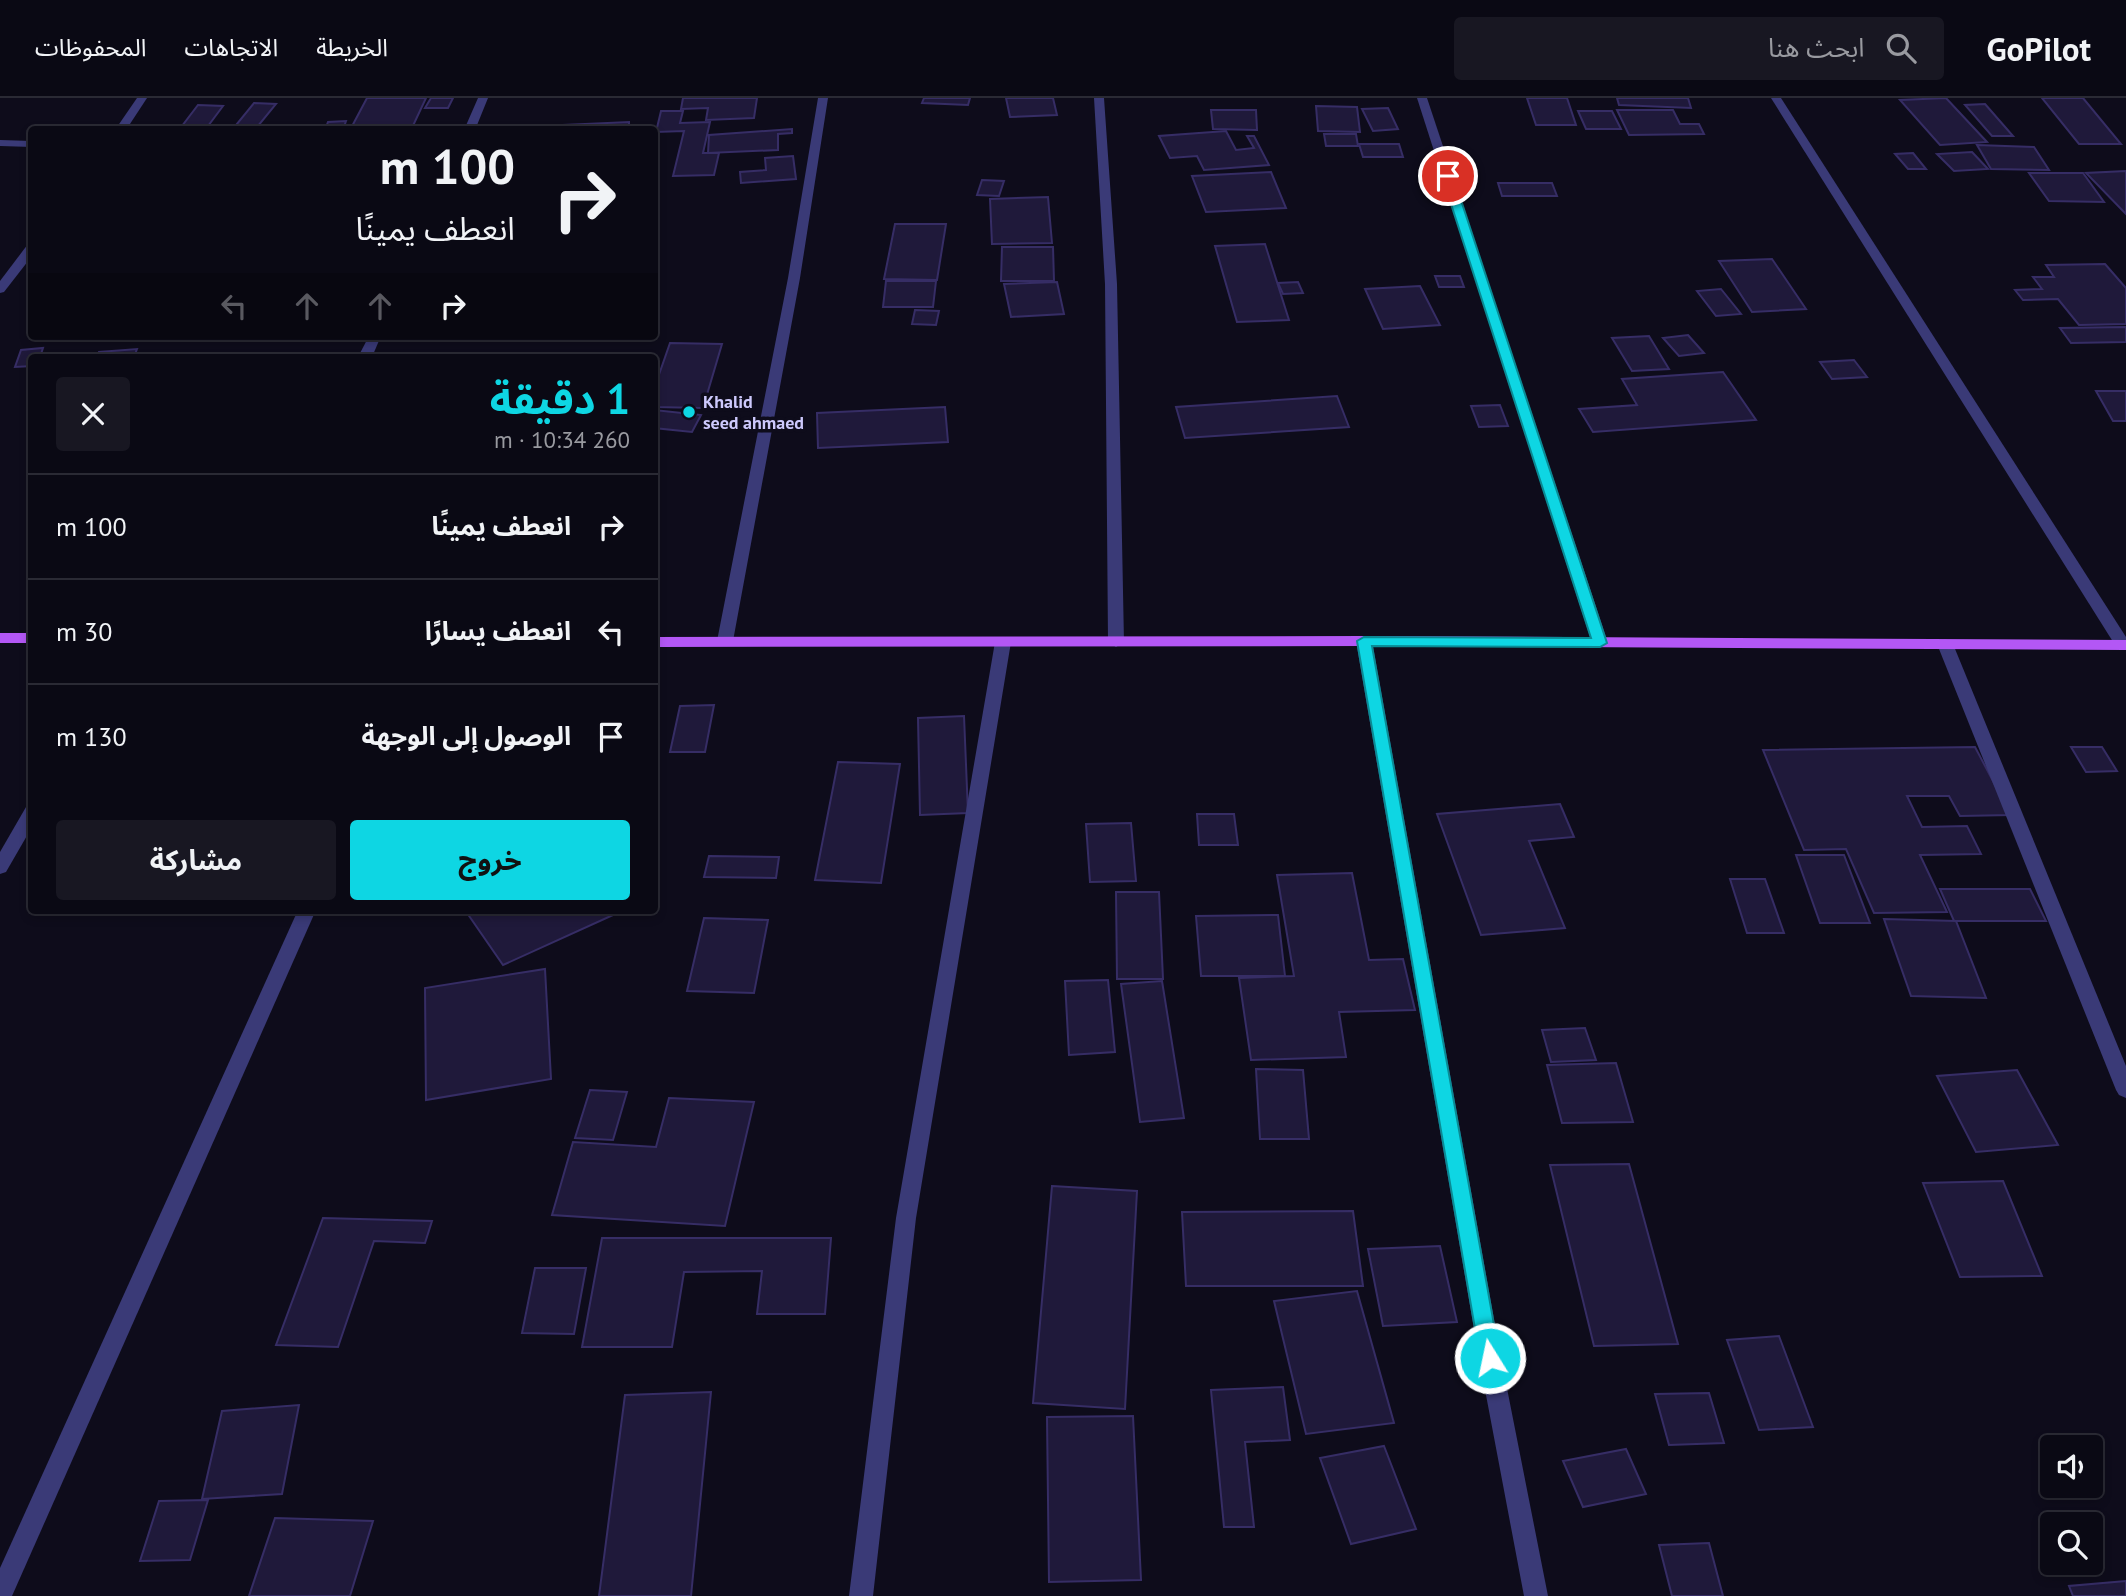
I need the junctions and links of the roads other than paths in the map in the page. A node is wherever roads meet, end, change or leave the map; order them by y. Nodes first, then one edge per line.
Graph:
1 (142, 98) edge
2 (483, 98) edge
3 (823, 98) edge
4 (1099, 98) edge
5 (1422, 98) edge
6 (1776, 98) edge
7 (123, 126) edge
8 (471, 126) edge
9 (0, 144) edge
10 (28, 144) edge
11 (28, 252) edge
12 (0, 289) edge
13 (0, 638) edge
14 (28, 638) edge
15 (725, 641) junction
16 (1364, 641) junction
17 (658, 642) edge
18 (1003, 642) junction
19 (1116, 642) junction
20 (1600, 643) junction
21 (1945, 643) junction
22 (2125, 645) edge
23 (28, 818) edge
24 (0, 868) edge
25 (305, 914) edge
26 (2126, 1090) edge
27 (0, 1595) edge
28 (861, 1596) edge
29 (1536, 1596) edge

1 - 7 street
2 - 8 street
3 - 15 street
4 - 19 street
5 - 20 street
6 - 22 street
9 - 10 street
11 - 12 street
13 - 14 main road
15 - 17 main road
15 - 18 main road
16 - 19 main road
16 - 20 main road
16 - 29 street
18 - 19 main road
18 - 28 street
20 - 21 main road
21 - 22 main road
21 - 26 street
23 - 24 street
25 - 27 street

